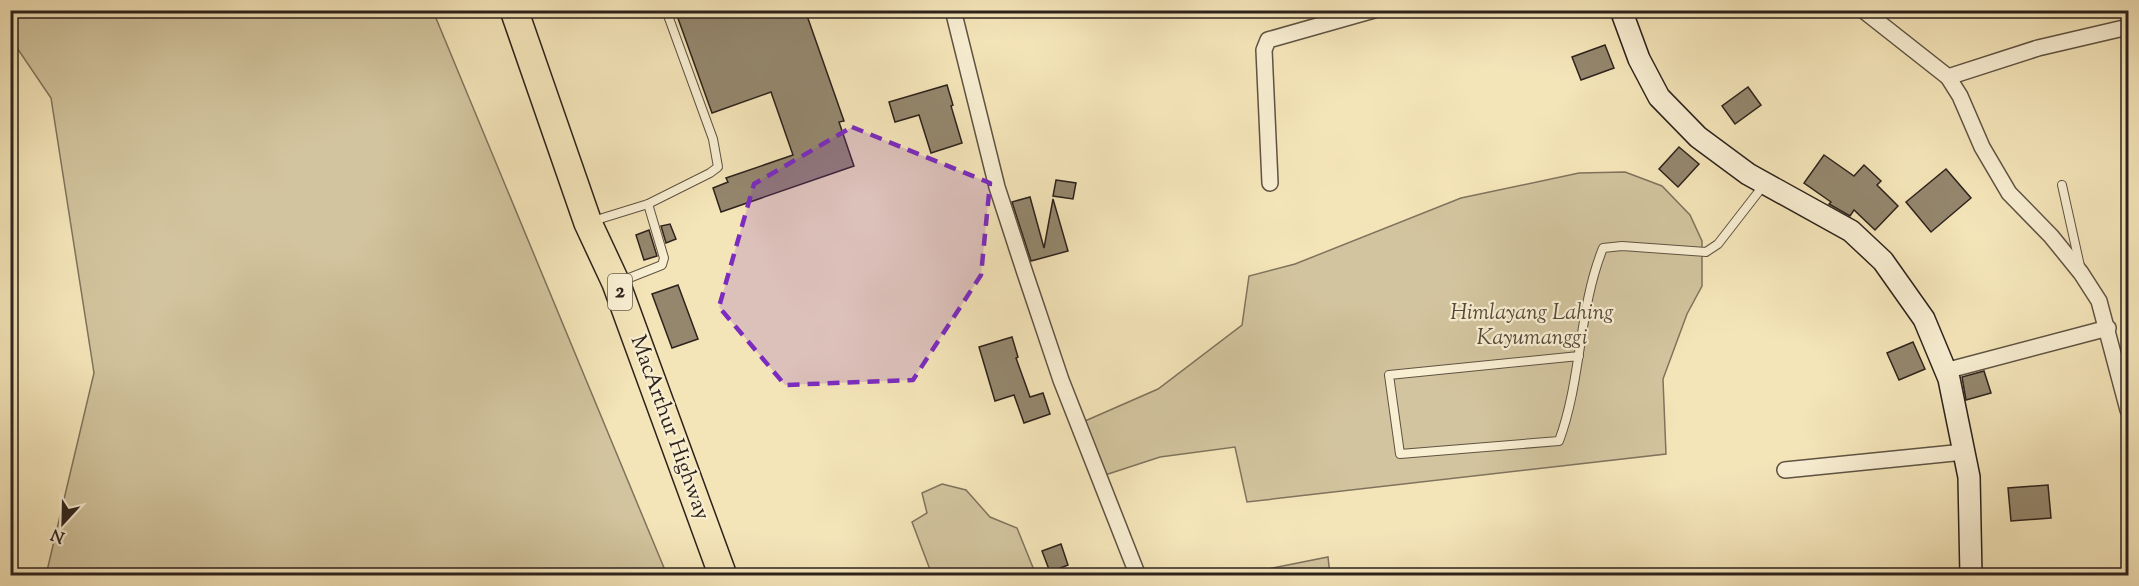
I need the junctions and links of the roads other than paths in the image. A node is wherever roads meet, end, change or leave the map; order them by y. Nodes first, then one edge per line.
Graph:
1 (514, 10) edge
2 (666, 10) edge
3 (953, 10) edge
4 (1374, 10) edge
5 (1621, 10) edge
6 (1863, 10) edge
7 (2128, 27) edge
8 (1948, 77) junction
9 (1270, 183) dead end
10 (1765, 183) junction
11 (2062, 185) dead end
12 (648, 204) junction
13 (588, 223) junction
14 (2081, 273) junction
15 (616, 283) junction
16 (2108, 328) junction
17 (1579, 356) junction
18 (1945, 371) junction
19 (2128, 410) edge
20 (1964, 452) junction
21 (1785, 470) dead end
22 (723, 576) edge
23 (1138, 576) edge
24 (1971, 576) edge

1 - 13 highway, MacArthur Highway / 2
2 - 12 lane
3 - 23 street
4 - 9 street
5 - 10 street
6 - 8 street
7 - 8 street
8 - 14 street
10 - 17 lane
10 - 18 street
11 - 14 lane
12 - 13 lane
12 - 15 lane
13 - 15 highway, MacArthur Highway / 2
14 - 16 street
15 - 22 highway, MacArthur Highway / 2
16 - 18 street
16 - 19 street
17 - 17 lane
18 - 20 street
20 - 21 street
20 - 24 street

